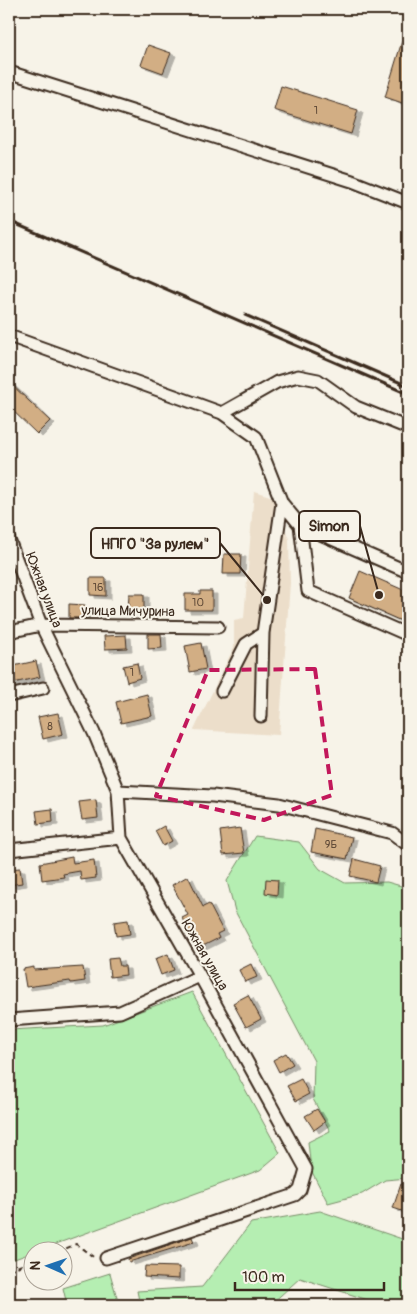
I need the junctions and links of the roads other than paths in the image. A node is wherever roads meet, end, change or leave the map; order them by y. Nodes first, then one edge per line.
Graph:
1 (9, 72) edge
2 (408, 203) edge
3 (9, 336) edge
4 (222, 414) junction
5 (408, 428) edge
6 (282, 503) junction
7 (300, 525) junction
8 (9, 540) edge
9 (408, 572) edge
10 (41, 625) junction
11 (218, 627) dead end
12 (9, 632) edge
13 (263, 633) junction
14 (408, 635) edge
15 (43, 688) dead end
16 (222, 691) dead end
17 (9, 696) edge
18 (261, 716) dead end
19 (118, 791) junction
20 (120, 838) junction
21 (408, 845) edge
22 (9, 850) edge
23 (200, 976) junction
24 (9, 1020) edge
25 (106, 1258) road end

1 - 2 street
3 - 4 street
4 - 5 street
4 - 6 street
6 - 7 street
6 - 13 street
7 - 9 street
7 - 14 street
8 - 10 street, Южная улица
10 - 11 street, улица Мичурина
10 - 12 street, улица Мичурина
10 - 19 street, Южная улица
13 - 16 street
13 - 18 street
15 - 17 street
19 - 20 street, Южная улица
19 - 21 street
20 - 22 street
20 - 23 street, Южная улица
23 - 24 street
23 - 25 street, Южная улица

